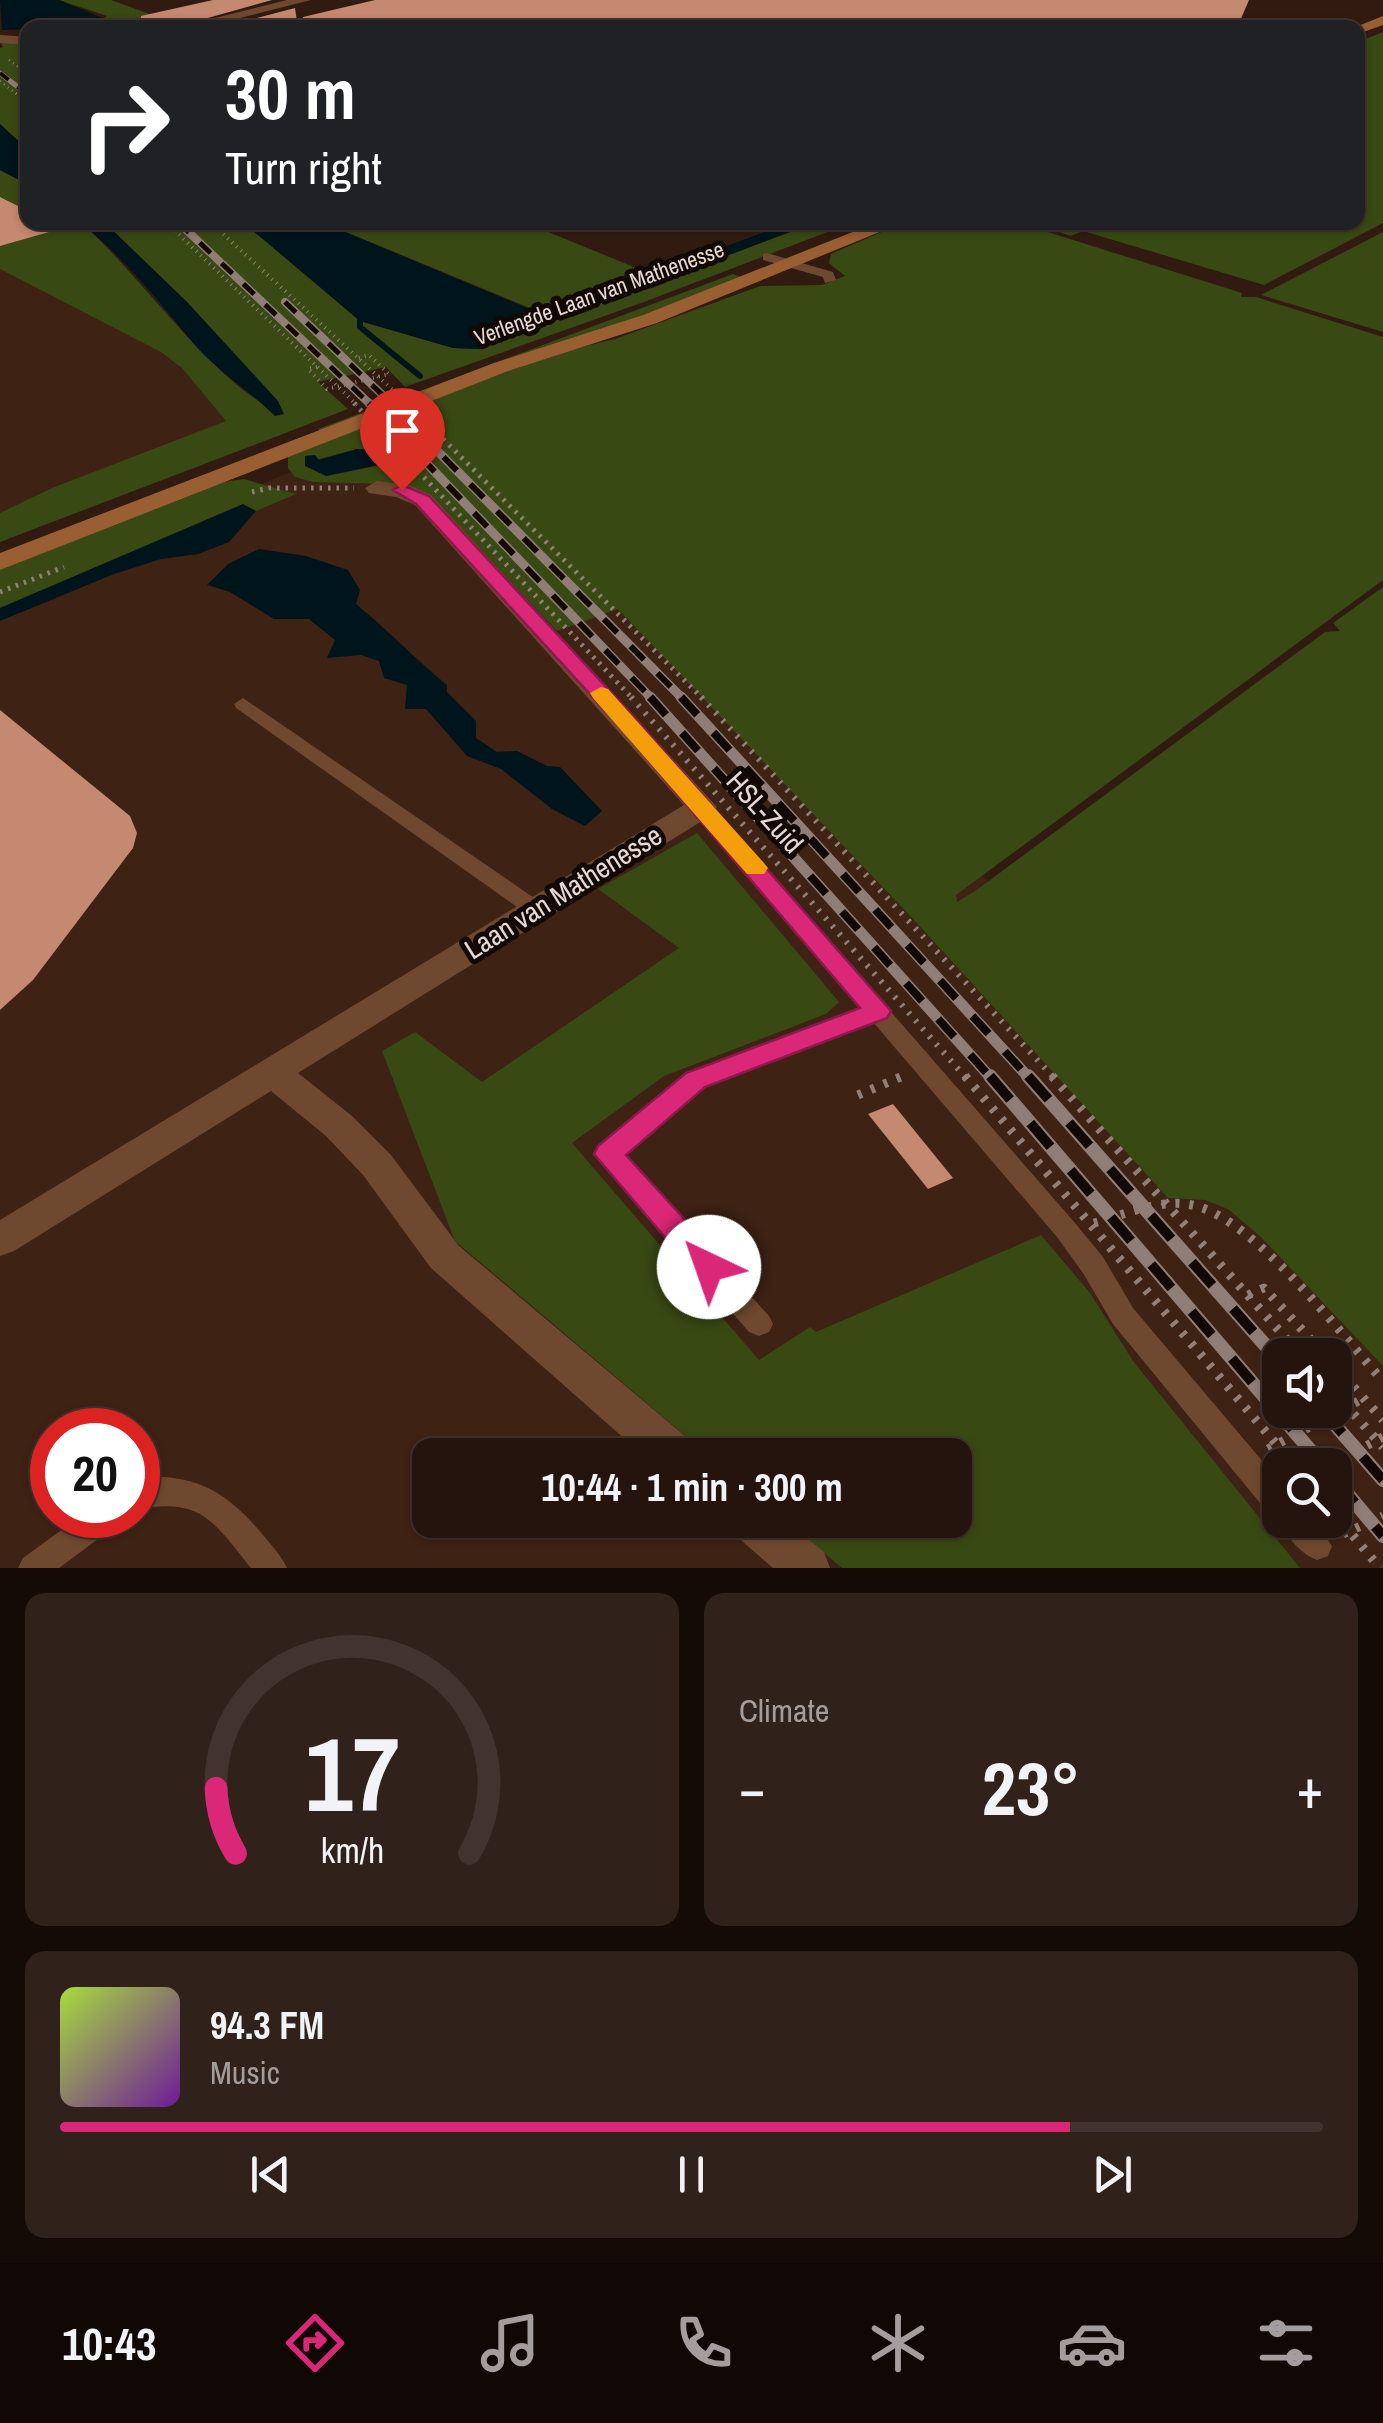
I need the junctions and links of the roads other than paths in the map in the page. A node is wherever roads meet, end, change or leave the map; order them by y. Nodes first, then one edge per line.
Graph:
1 (304, 0) edge
2 (216, 20) edge
3 (843, 230) edge
4 (873, 230) edge
5 (781, 263) junction
6 (377, 488) road end
7 (0, 547) edge
8 (0, 562) edge
9 (243, 704) dead end
10 (702, 807) junction
11 (536, 909) junction
12 (878, 1011) junction
13 (272, 1072) junction
14 (0, 1240) edge
15 (759, 1324) dead end
16 (655, 1438) edge
17 (1262, 1482) edge
18 (160, 1490) edge
19 (75, 1538) edge
20 (772, 1538) edge
21 (1310, 1538) edge
22 (1317, 1546) road end
23 (34, 1568) edge
24 (271, 1568) edge
25 (806, 1568) edge

1 - 2 street
3 - 5 street, Verlengde Laan van Mathenesse
4 - 5 street
5 - 7 street, Verlengde Laan van Mathenesse
5 - 8 street
6 - 10 street
9 - 11 lane
10 - 11 street, Laan van Mathenesse
10 - 12 lane
11 - 13 street, Laan van Mathenesse
12 - 15 lane
12 - 17 lane
13 - 14 street, Laan van Mathenesse
13 - 16 street
18 - 24 lane
19 - 23 lane
20 - 25 street
21 - 22 lane

